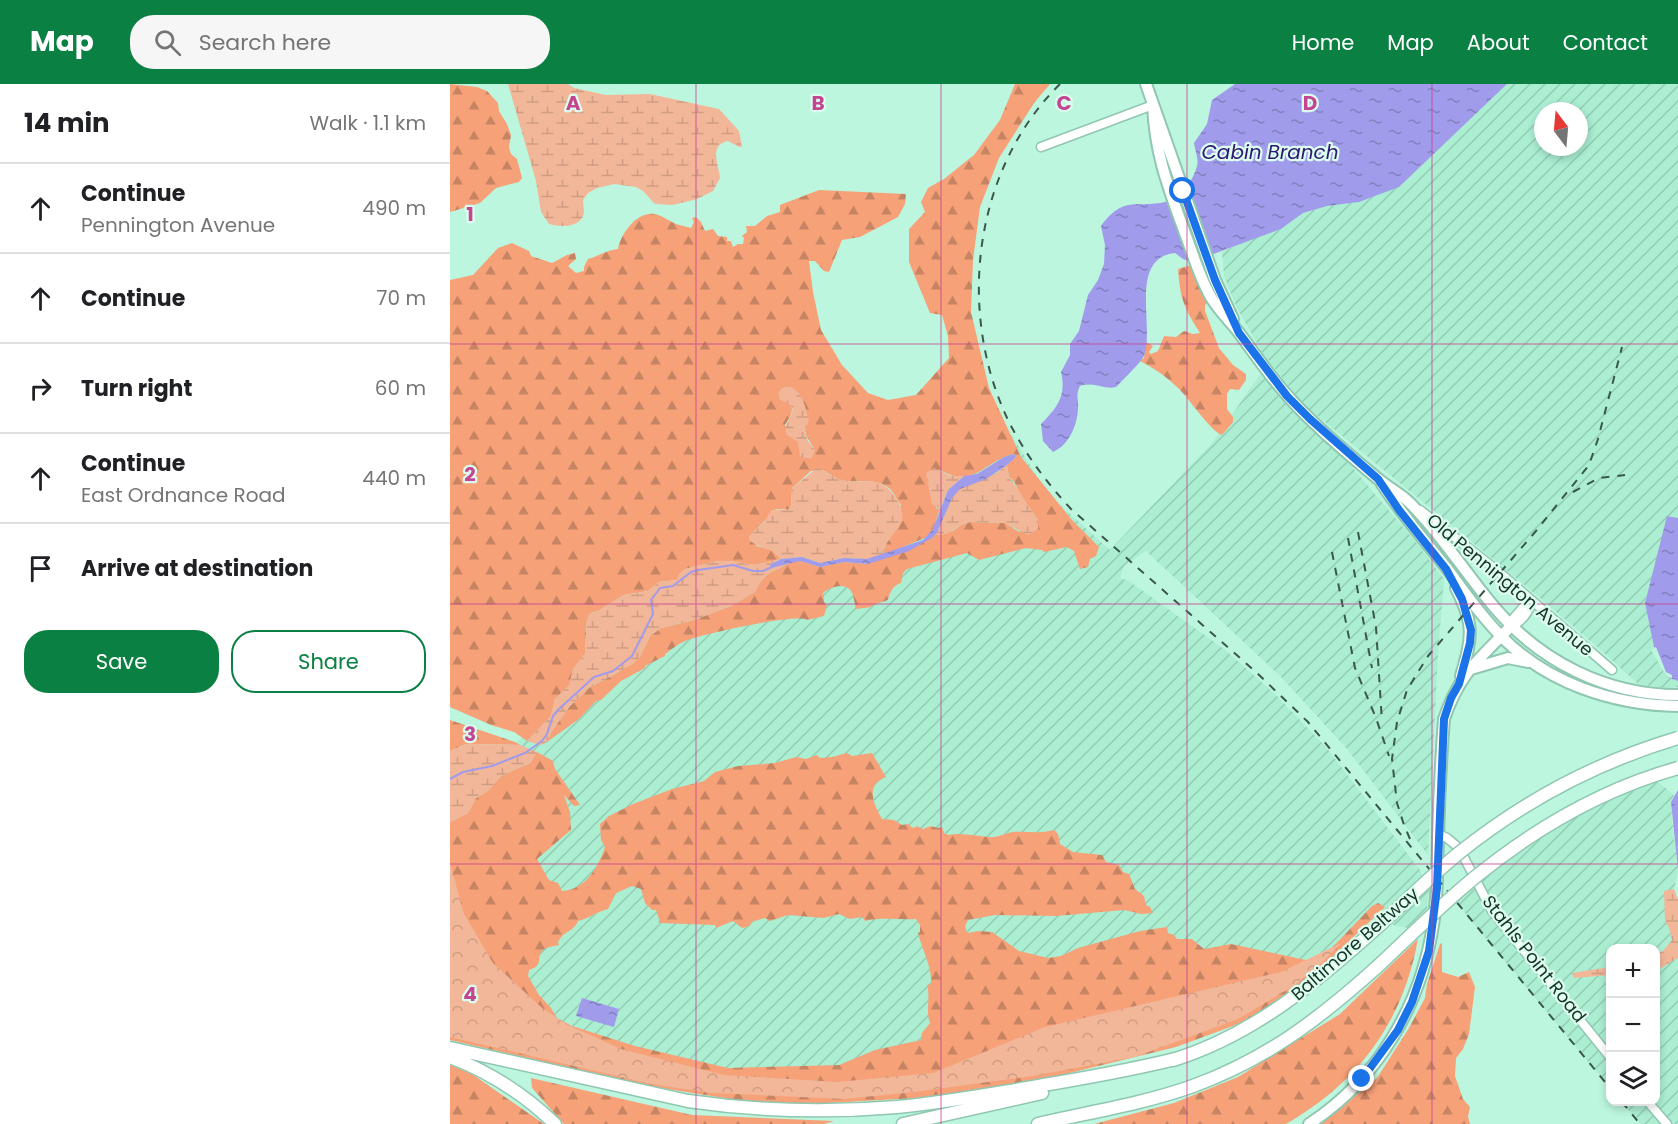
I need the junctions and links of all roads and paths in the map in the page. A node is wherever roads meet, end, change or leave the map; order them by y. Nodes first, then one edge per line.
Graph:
1 (1146, 84) edge
2 (1153, 105) junction
3 (1041, 147) dead end
4 (1239, 333) junction
5 (1378, 479) junction
6 (1408, 500) junction
7 (1446, 569) junction
8 (1532, 602) junction
9 (1512, 625) junction
10 (1501, 636) junction
11 (1535, 663) junction
12 (1468, 670) junction
13 (1612, 670) dead end
14 (1459, 684) junction
15 (1678, 694) edge
16 (1678, 706) edge
17 (1678, 738) edge
18 (1678, 768) edge
19 (1438, 834) junction
20 (450, 1048) edge
21 (1607, 1052) edge
22 (450, 1057) edge
23 (1179, 1058) junction
24 (1192, 1086) junction
25 (1652, 1106) edge
26 (555, 1124) edge
27 (903, 1124) edge
28 (1038, 1124) edge
29 (1066, 1124) edge
30 (1309, 1124) edge
31 (1667, 1124) edge

1 - 2 main road
2 - 3 street
2 - 4 main road
2 - 4 main road
4 - 5 main road
5 - 6 main road
5 - 7 main road
6 - 8 street, Old Pennington Avenue
6 - 9 main road
7 - 10 main road
7 - 14 main road
8 - 9 street
8 - 13 street, Old Pennington Avenue
9 - 10 main road
9 - 15 main road
10 - 11 main road
10 - 12 main road
11 - 12 main road
11 - 16 main road
12 - 14 main road
14 - 19 main road
17 - 23 highway, Baltimore Beltway, bridge
18 - 24 highway, Baltimore Beltway, bridge
19 - 21 street, Stahls Point Road
19 - 30 main road
20 - 23 highway
22 - 26 highway
23 - 27 highway, Baltimore Beltway
24 - 28 highway, Baltimore Beltway
24 - 29 highway
25 - 31 street

